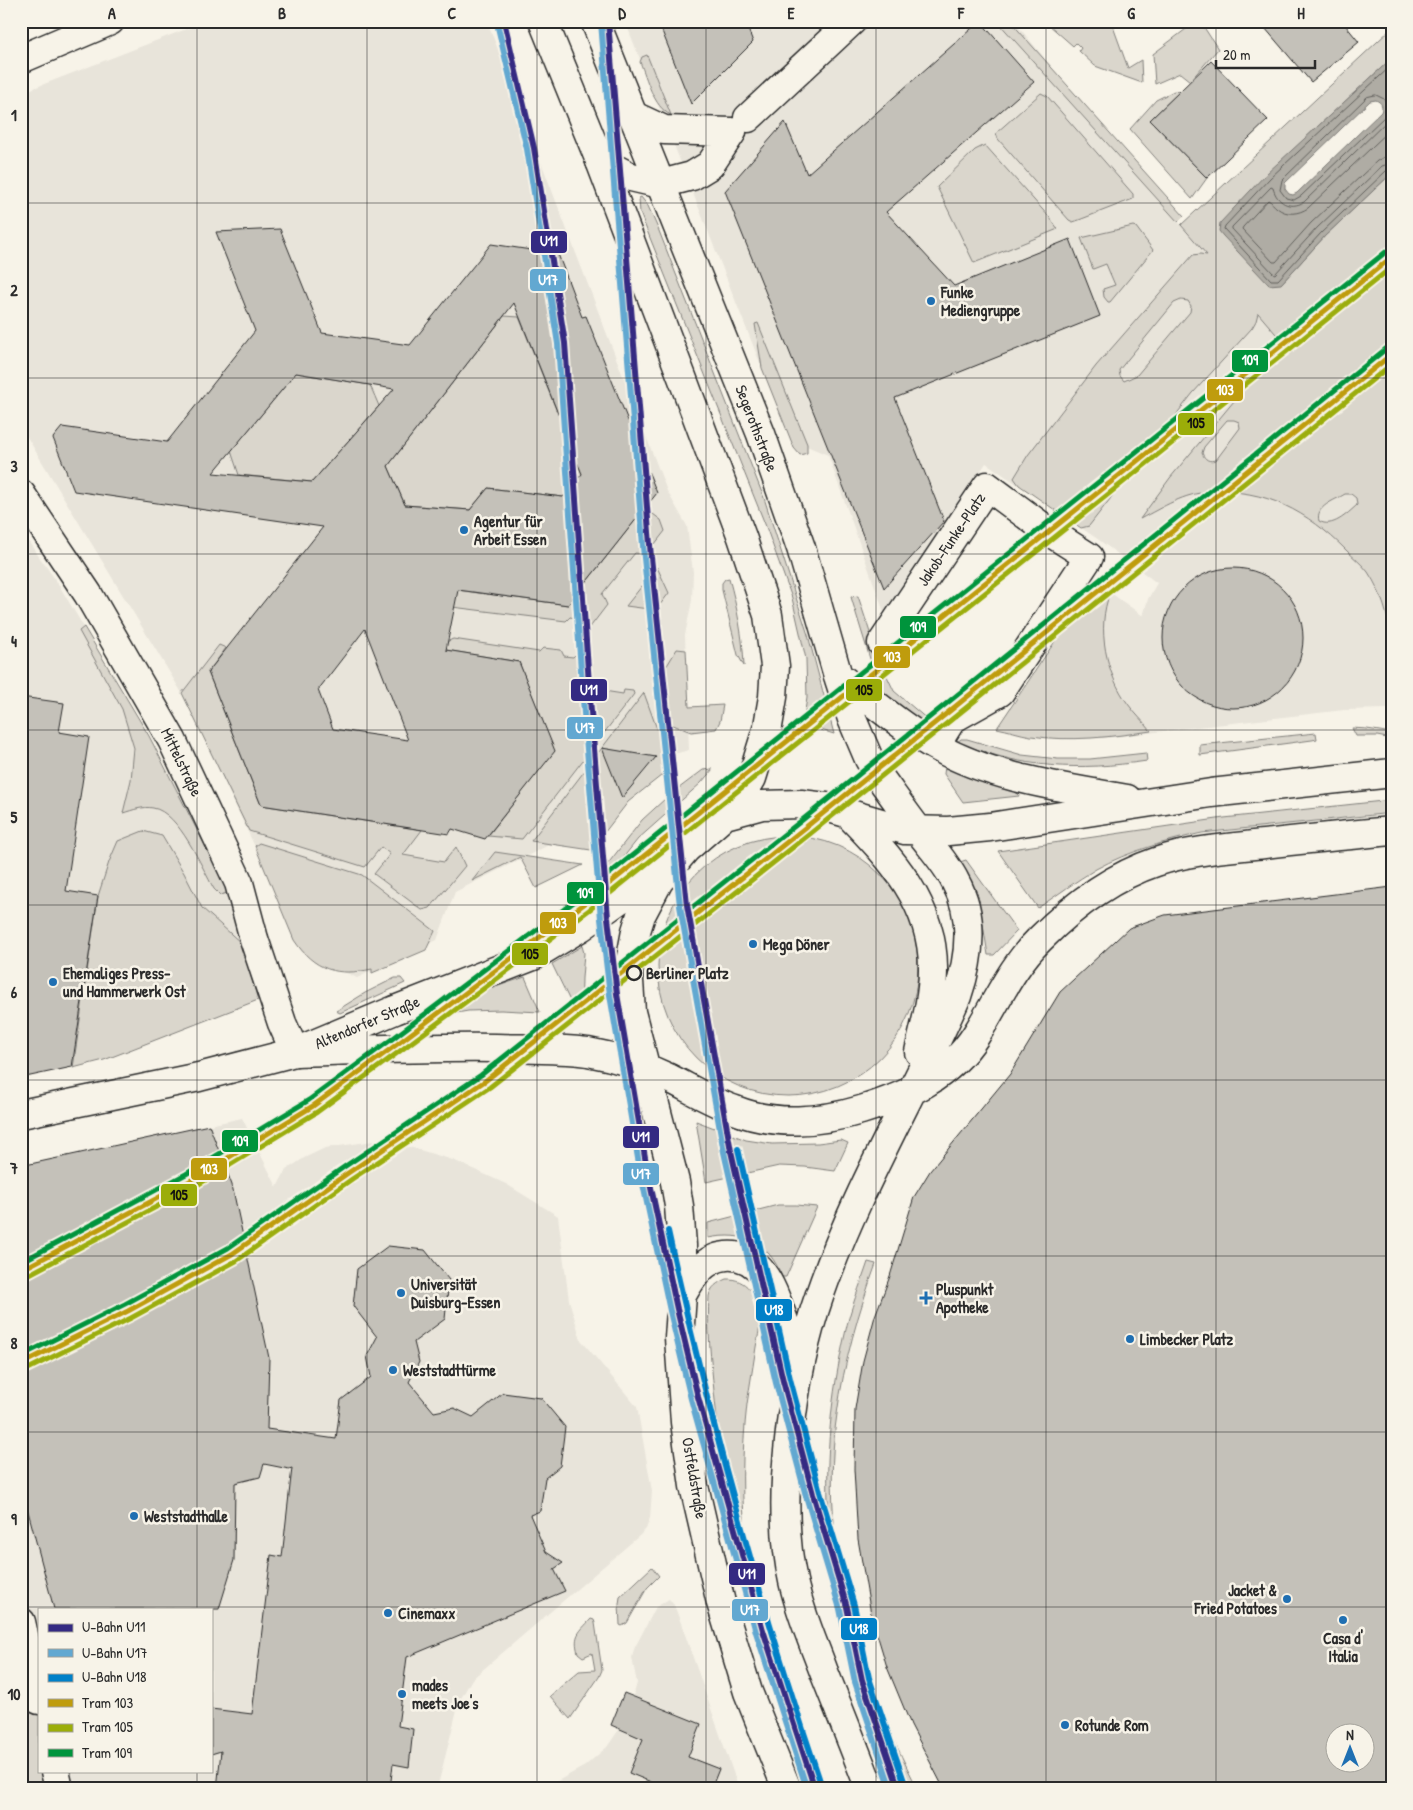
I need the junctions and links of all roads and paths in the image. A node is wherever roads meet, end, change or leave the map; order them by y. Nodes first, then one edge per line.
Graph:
1 (110, 21) edge
2 (543, 21) edge
3 (595, 21) edge
4 (852, 21) edge
5 (21, 59) edge
6 (634, 116) junction
7 (748, 118) dead end
8 (600, 161) junction
9 (661, 184) junction
10 (21, 494) edge
11 (882, 643) dead end
12 (838, 676) junction
13 (942, 735) dead end
14 (1392, 773) edge
15 (1146, 803) junction
16 (846, 813) junction
17 (725, 815) junction
18 (919, 831) junction
19 (1392, 831) edge
20 (674, 862) junction
21 (295, 1052) junction
22 (647, 1068) junction
23 (910, 1093) junction
24 (21, 1114) edge
25 (682, 1295) junction
26 (799, 1366) junction
27 (21, 1622) edge
28 (38, 1696) edge
29 (55, 1772) edge
30 (58, 1789) edge
31 (787, 1789) edge
32 (873, 1789) edge

1 - 5 main road
2 - 8 main road
3 - 6 main road, Segerothstraße
4 - 7 main road
6 - 9 main road, Segerothstraße
6 - 9 main road
8 - 9 main road
8 - 17 main road
9 - 12 main road, Segerothstraße
10 - 21 main road, Mittelstraße
11 - 13 main road, Jakob-Funke-Platz
12 - 15 main road
12 - 18 main road, Segerothstraße
14 - 15 main road
15 - 18 main road
16 - 17 main road
16 - 18 main road
16 - 23 main road
17 - 20 main road
18 - 23 main road, Segerothstraße
19 - 23 main road, Altendorfer Straße
20 - 21 main road, Altendorfer Straße
20 - 22 main road, Ostfeldstraße
21 - 22 main road, Altendorfer Straße
21 - 24 main road, Altendorfer Straße
22 - 23 main road, Altendorfer Straße
22 - 25 main road, Ostfeldstraße
23 - 26 main road
25 - 26 main road
25 - 31 main road, Ostfeldstraße
26 - 32 main road
27 - 28 main road
29 - 30 main road

